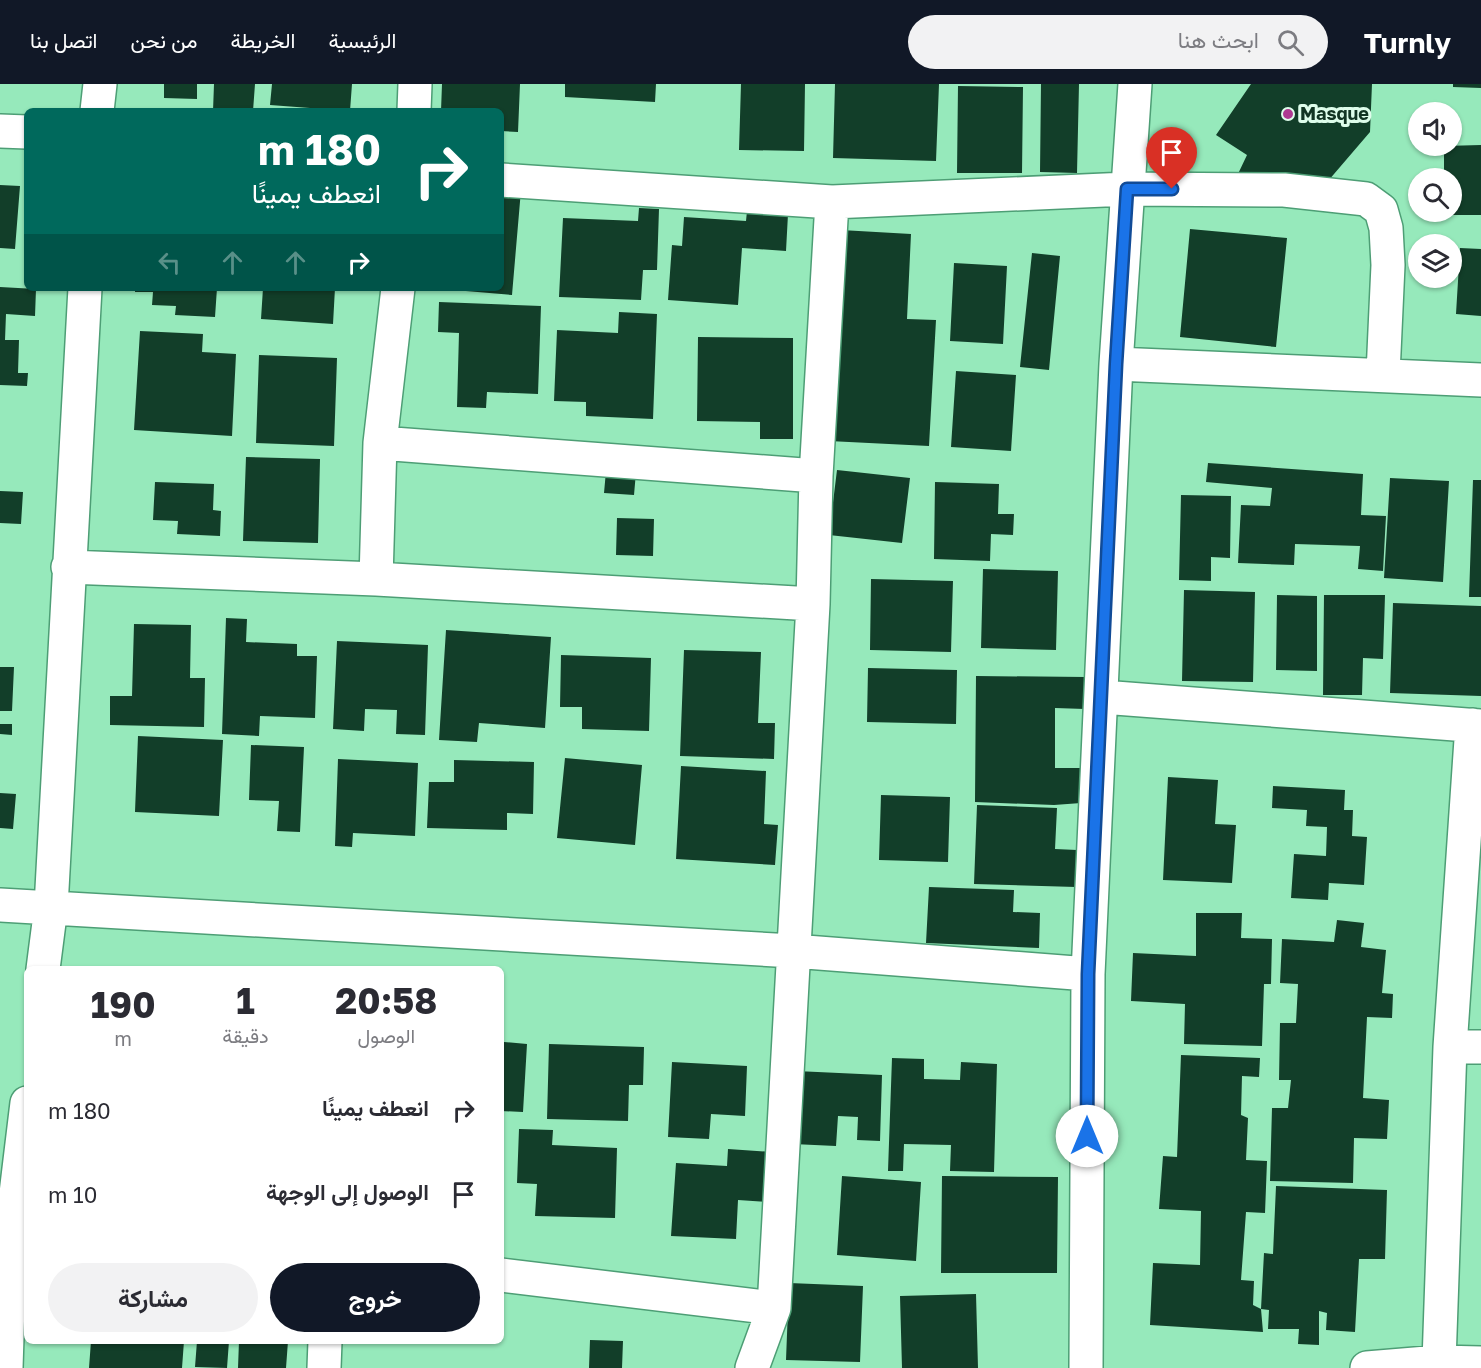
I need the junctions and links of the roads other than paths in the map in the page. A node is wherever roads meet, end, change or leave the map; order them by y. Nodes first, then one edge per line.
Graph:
1 (100, 84) edge
2 (415, 84) edge
3 (1135, 84) edge
4 (97, 108) edge
5 (414, 108) edge
6 (0, 130) edge
7 (24, 132) edge
8 (504, 180) edge
9 (1127, 189) junction
10 (832, 202) junction
11 (85, 291) edge
12 (398, 291) edge
13 (1116, 364) junction
14 (1383, 374) junction
15 (1481, 380) edge
16 (380, 443) junction
17 (816, 476) junction
18 (68, 567) junction
19 (376, 579) junction
20 (813, 604) junction
21 (1102, 697) junction
22 (1476, 726) edge
23 (0, 905) edge
24 (51, 907) junction
25 (793, 951) junction
26 (43, 966) edge
27 (1088, 974) junction
28 (1466, 1047) edge
29 (24, 1156) edge
30 (19, 1243) edge
31 (504, 1275) edge
32 (774, 1308) junction
33 (326, 1344) edge
34 (1439, 1362) junction
35 (1481, 1363) edge
36 (6, 1368) edge
37 (324, 1368) edge
38 (752, 1368) edge
39 (1086, 1368) edge
40 (1367, 1368) edge

1 - 4 street
2 - 5 street
3 - 9 street
6 - 7 street
8 - 10 street
9 - 10 street
9 - 13 street
9 - 14 street
10 - 17 street
11 - 18 street
12 - 16 street
13 - 14 street
13 - 21 street
14 - 15 street
16 - 17 street
16 - 19 street
17 - 20 street
18 - 19 street
18 - 24 street
19 - 20 street
20 - 25 street
21 - 22 street
21 - 27 street
22 - 28 street
23 - 24 street
24 - 25 street
24 - 26 street
25 - 27 street
25 - 32 street
27 - 39 street
28 - 34 street
29 - 30 street
30 - 36 street
31 - 32 street
32 - 38 street
33 - 37 street
34 - 35 street
34 - 40 street

